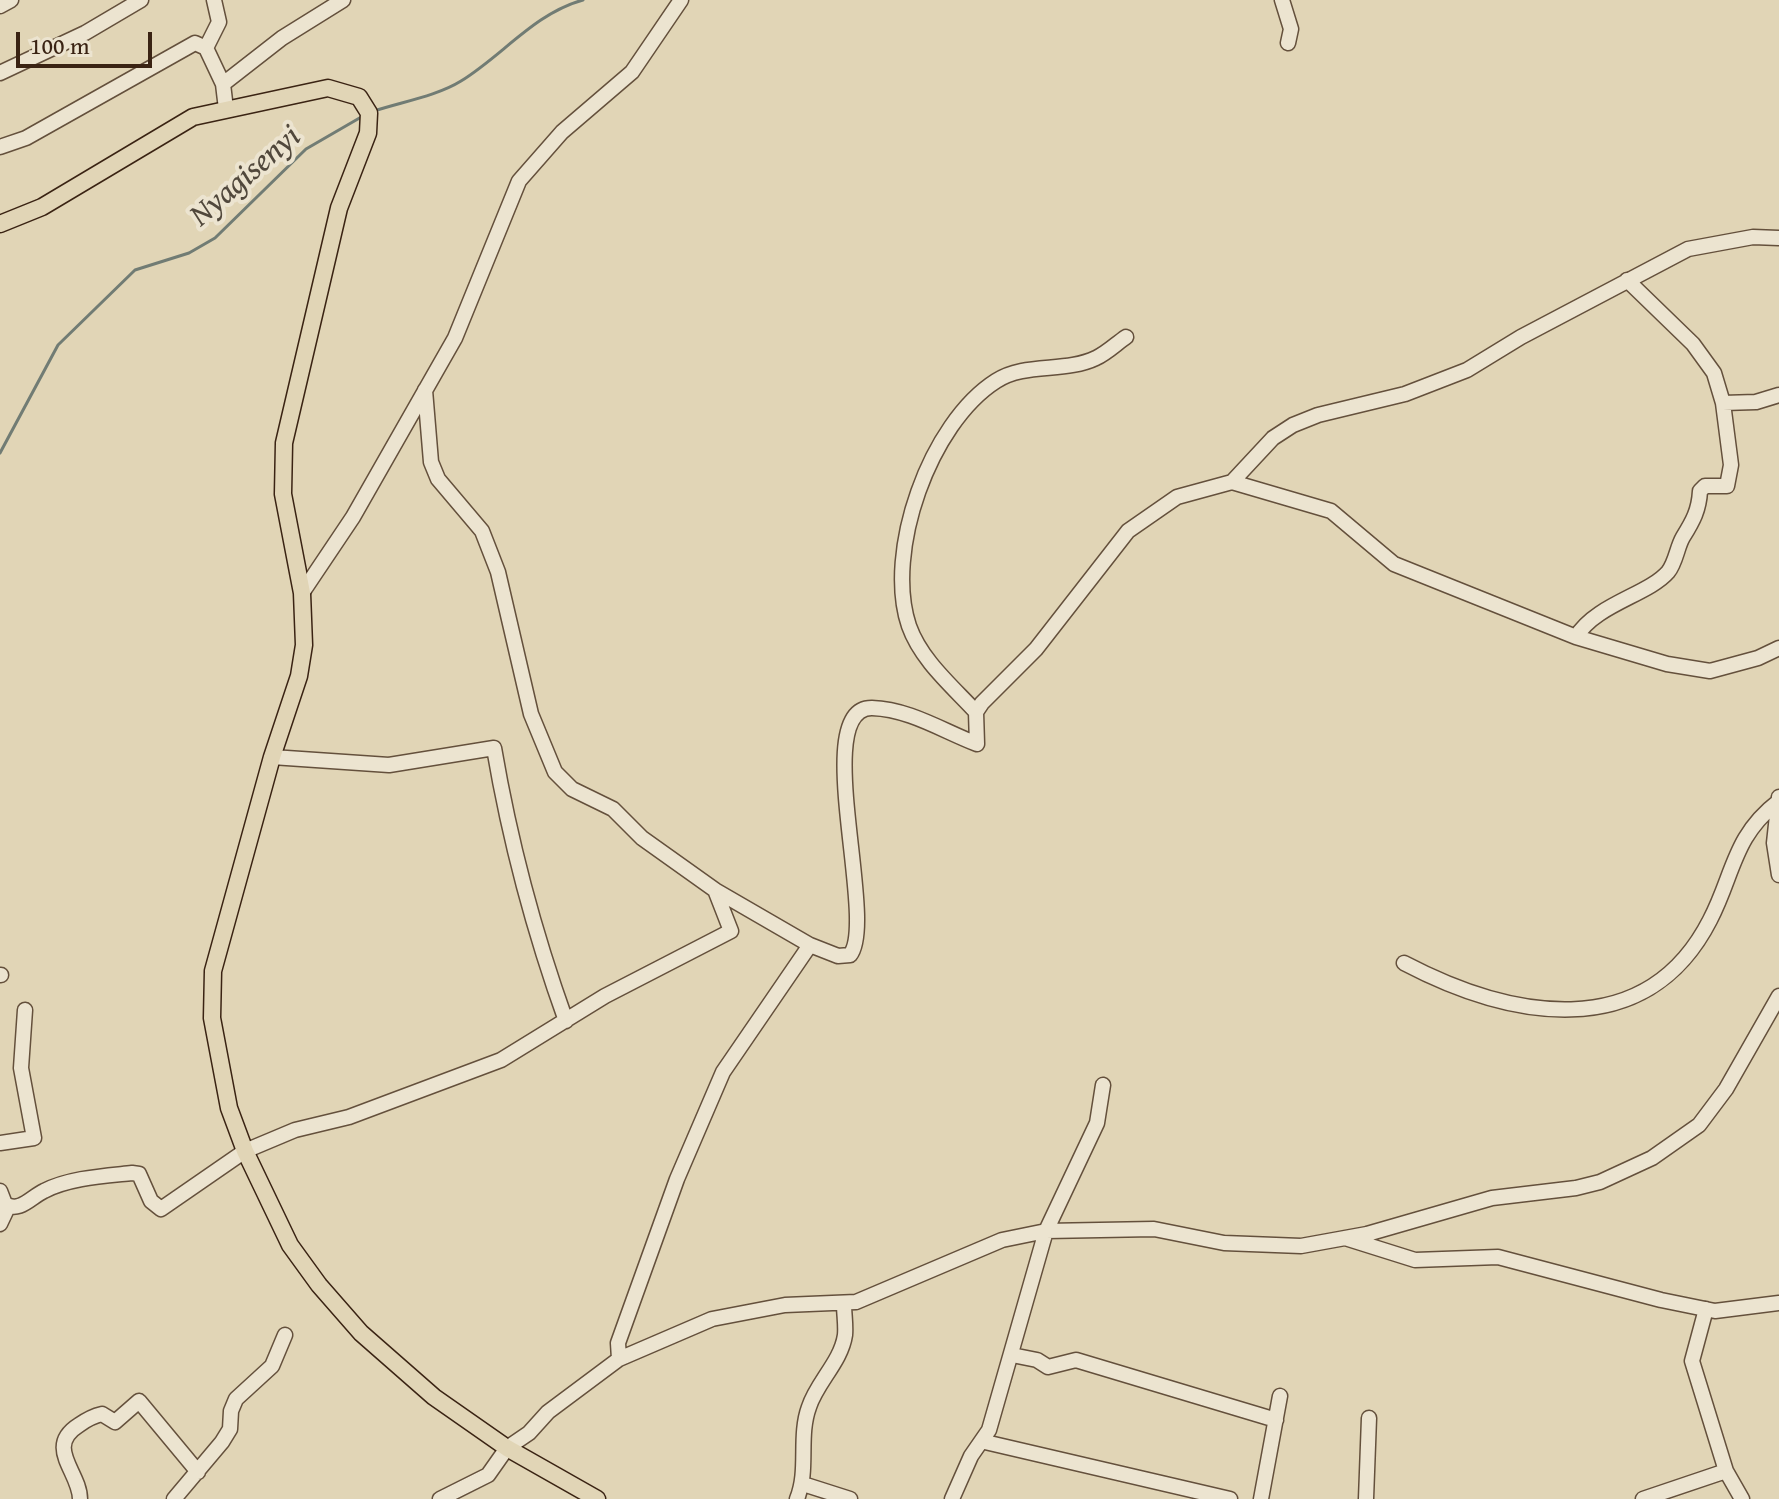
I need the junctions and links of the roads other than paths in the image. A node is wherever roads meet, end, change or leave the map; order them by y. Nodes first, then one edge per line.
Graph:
1 (11, 0) edge
2 (141, 0) edge
3 (214, 0) edge
4 (343, 0) edge
5 (681, 0) edge
6 (1282, 0) edge
7 (0, 6) edge
8 (1288, 43) dead end
9 (206, 48) junction
10 (0, 73) edge
11 (223, 84) junction
12 (226, 109) junction
13 (0, 147) edge
14 (0, 224) edge
15 (1779, 238) edge
16 (1627, 280) junction
17 (1126, 337) dead end
18 (425, 390) junction
19 (1779, 395) edge
20 (1723, 403) junction
21 (1232, 482) junction
22 (302, 593) junction
23 (1576, 637) junction
24 (1779, 648) edge
25 (976, 712) junction
26 (272, 757) junction
27 (1779, 800) edge
28 (1779, 875) edge
29 (715, 890) junction
30 (810, 945) junction
31 (1404, 963) dead end
32 (1779, 996) edge
33 (25, 1010) dead end
34 (566, 1021) junction
35 (1103, 1085) dead end
36 (0, 1143) edge
37 (245, 1151) junction
38 (0, 1191) edge
39 (8, 1207) junction
40 (0, 1224) edge
41 (1046, 1231) junction
42 (1345, 1238) junction
43 (1779, 1303) edge
44 (844, 1304) junction
45 (1706, 1309) junction
46 (285, 1335) dead end
47 (1012, 1355) junction
48 (619, 1359) junction
49 (1280, 1396) dead end
50 (1369, 1418) dead end
51 (1276, 1420) junction
52 (985, 1442) junction
53 (507, 1448) junction
54 (1726, 1471) junction
55 (198, 1472) junction
56 (803, 1484) junction
57 (80, 1499) edge
58 (174, 1499) edge
59 (440, 1499) edge
60 (597, 1499) edge
61 (797, 1499) edge
62 (850, 1499) edge
63 (952, 1499) edge
64 (1230, 1499) edge
65 (1261, 1499) edge
66 (1366, 1499) edge
67 (1643, 1499) edge
68 (1742, 1499) edge

1 - 7 street
2 - 10 street
3 - 9 street
4 - 11 street
5 - 18 street
6 - 8 street
9 - 11 street
9 - 13 street
11 - 12 street
12 - 14 main road
12 - 22 main road
15 - 16 street
16 - 20 street
16 - 21 street
17 - 25 street
18 - 22 street
18 - 29 street
19 - 20 street
20 - 23 street
21 - 23 street
21 - 25 street
22 - 26 main road
23 - 24 street
25 - 30 street
26 - 34 street
26 - 37 main road
27 - 28 street
27 - 31 street
29 - 30 street
29 - 34 street
30 - 48 street
32 - 42 street
33 - 36 street
34 - 37 street
35 - 41 street
37 - 39 street
37 - 53 main road
38 - 39 street
39 - 40 street
41 - 42 street
41 - 44 street
41 - 47 street
42 - 45 street
43 - 45 street
44 - 48 street
44 - 56 street
45 - 54 street
46 - 55 street
47 - 51 street
47 - 52 street
48 - 53 street
49 - 51 street
50 - 66 street
51 - 65 street
52 - 63 street
52 - 64 street
53 - 59 street
53 - 60 main road
54 - 67 street
54 - 68 street
55 - 57 street
55 - 58 street
56 - 61 street
56 - 62 street

